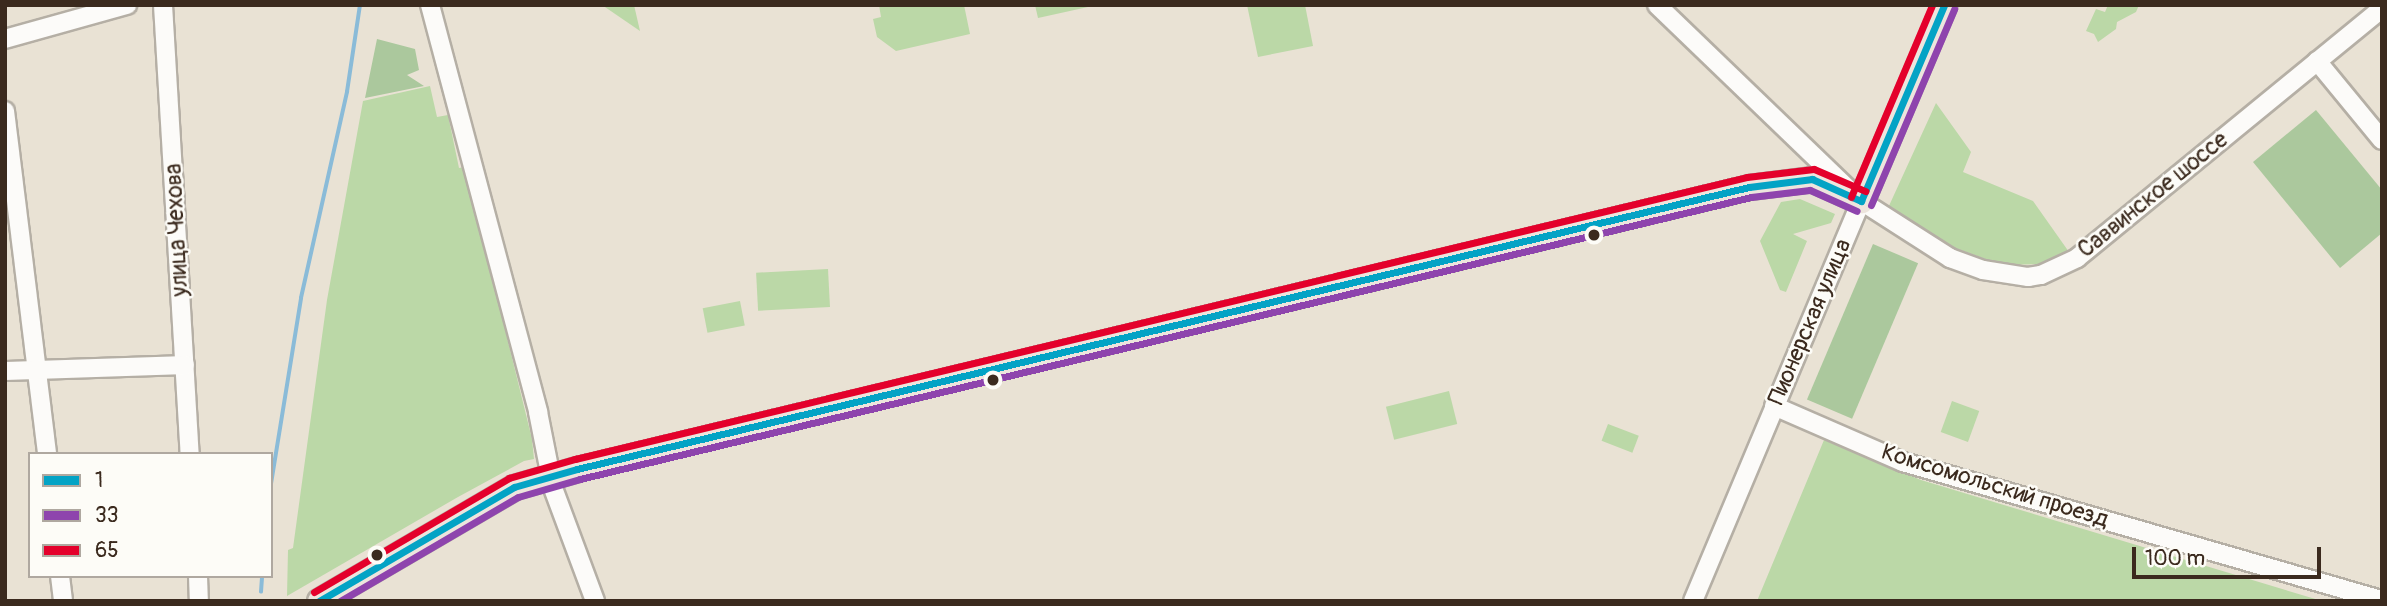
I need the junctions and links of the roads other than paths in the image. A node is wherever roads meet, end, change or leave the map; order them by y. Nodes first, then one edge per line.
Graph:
1 (127, 5) edge
2 (163, 5) edge
3 (430, 5) edge
4 (1657, 5) edge
5 (1944, 5) edge
6 (2382, 8) edge
7 (5, 39) edge
8 (2317, 61) junction
9 (5, 111) edge
10 (2382, 140) edge
11 (1816, 171) junction
12 (1861, 201) junction
13 (185, 365) junction
14 (38, 368) junction
15 (5, 371) edge
16 (1774, 406) junction
17 (47, 452) edge
18 (190, 452) edge
19 (550, 475) junction
20 (60, 578) edge
21 (198, 578) edge
22 (2382, 600) edge
23 (63, 601) edge
24 (199, 601) edge
25 (319, 601) edge
26 (596, 601) edge
27 (1693, 601) edge

1 - 7 street
2 - 13 street, улица Чехова
3 - 19 street
4 - 11 street
5 - 12 main road, Пионерская улица
6 - 8 street, Саввинское шоссе
8 - 10 street
8 - 12 street, Саввинское шоссе
9 - 14 street
11 - 12 main road
11 - 19 main road
12 - 16 street, Пионерская улица
13 - 14 street
13 - 18 street, улица Чехова
14 - 15 street
14 - 17 street
16 - 22 street, Комсомольский проезд
16 - 27 street, Пионерская улица
19 - 25 main road
19 - 26 street
20 - 23 street
21 - 24 street

